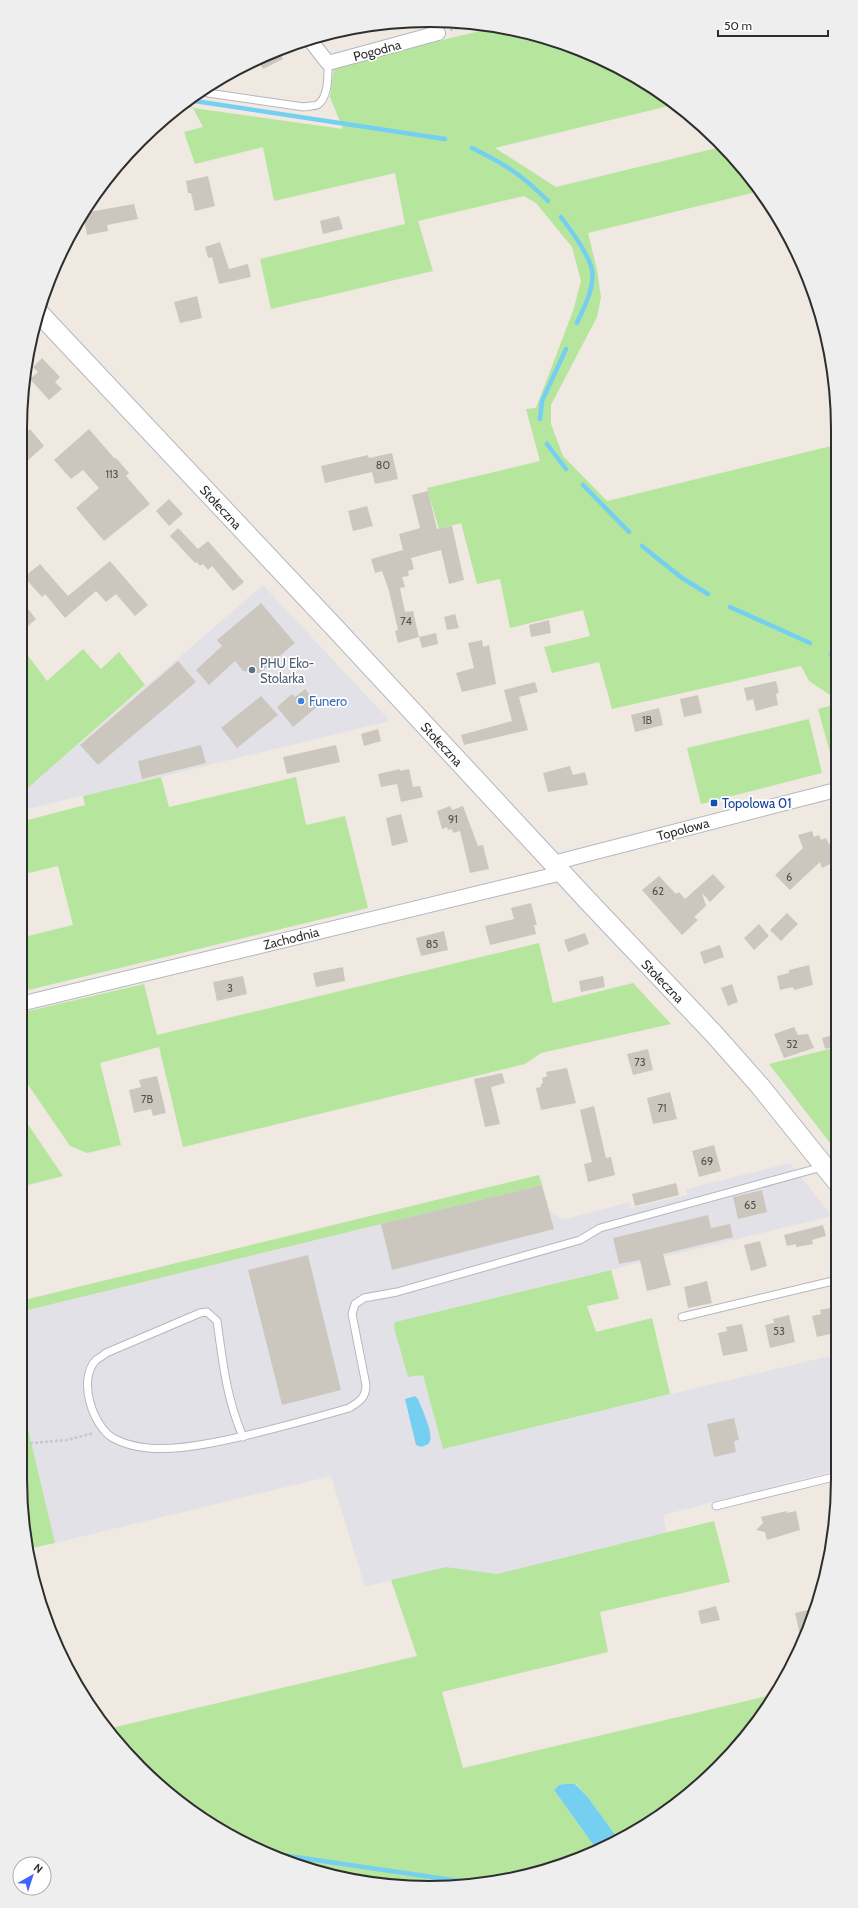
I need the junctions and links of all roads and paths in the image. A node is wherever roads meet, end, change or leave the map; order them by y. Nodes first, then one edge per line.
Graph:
1 (458, 28) edge
2 (438, 34) joint
3 (313, 44) edge
4 (328, 63) junction
5 (208, 93) dead end
6 (43, 317) edge
7 (831, 791) edge
8 (558, 868) junction
9 (27, 1002) edge
10 (824, 1166) junction
11 (831, 1175) edge
12 (831, 1281) edge
13 (682, 1317) dead end
14 (102, 1429) junction
15 (243, 1437) junction
16 (27, 1443) edge
17 (831, 1478) edge
18 (716, 1506) dead end

1 - 2 path
2 - 4 street, Pogodna
3 - 4 street
4 - 5 lane
6 - 8 main road, Stołeczna
7 - 8 street, Topolowa
8 - 9 street, Zachodnia
8 - 10 main road, Stołeczna
10 - 11 main road, Stołeczna
10 - 15 lane
12 - 13 lane
14 - 15 lane
14 - 15 lane
14 - 16 path
17 - 18 lane

